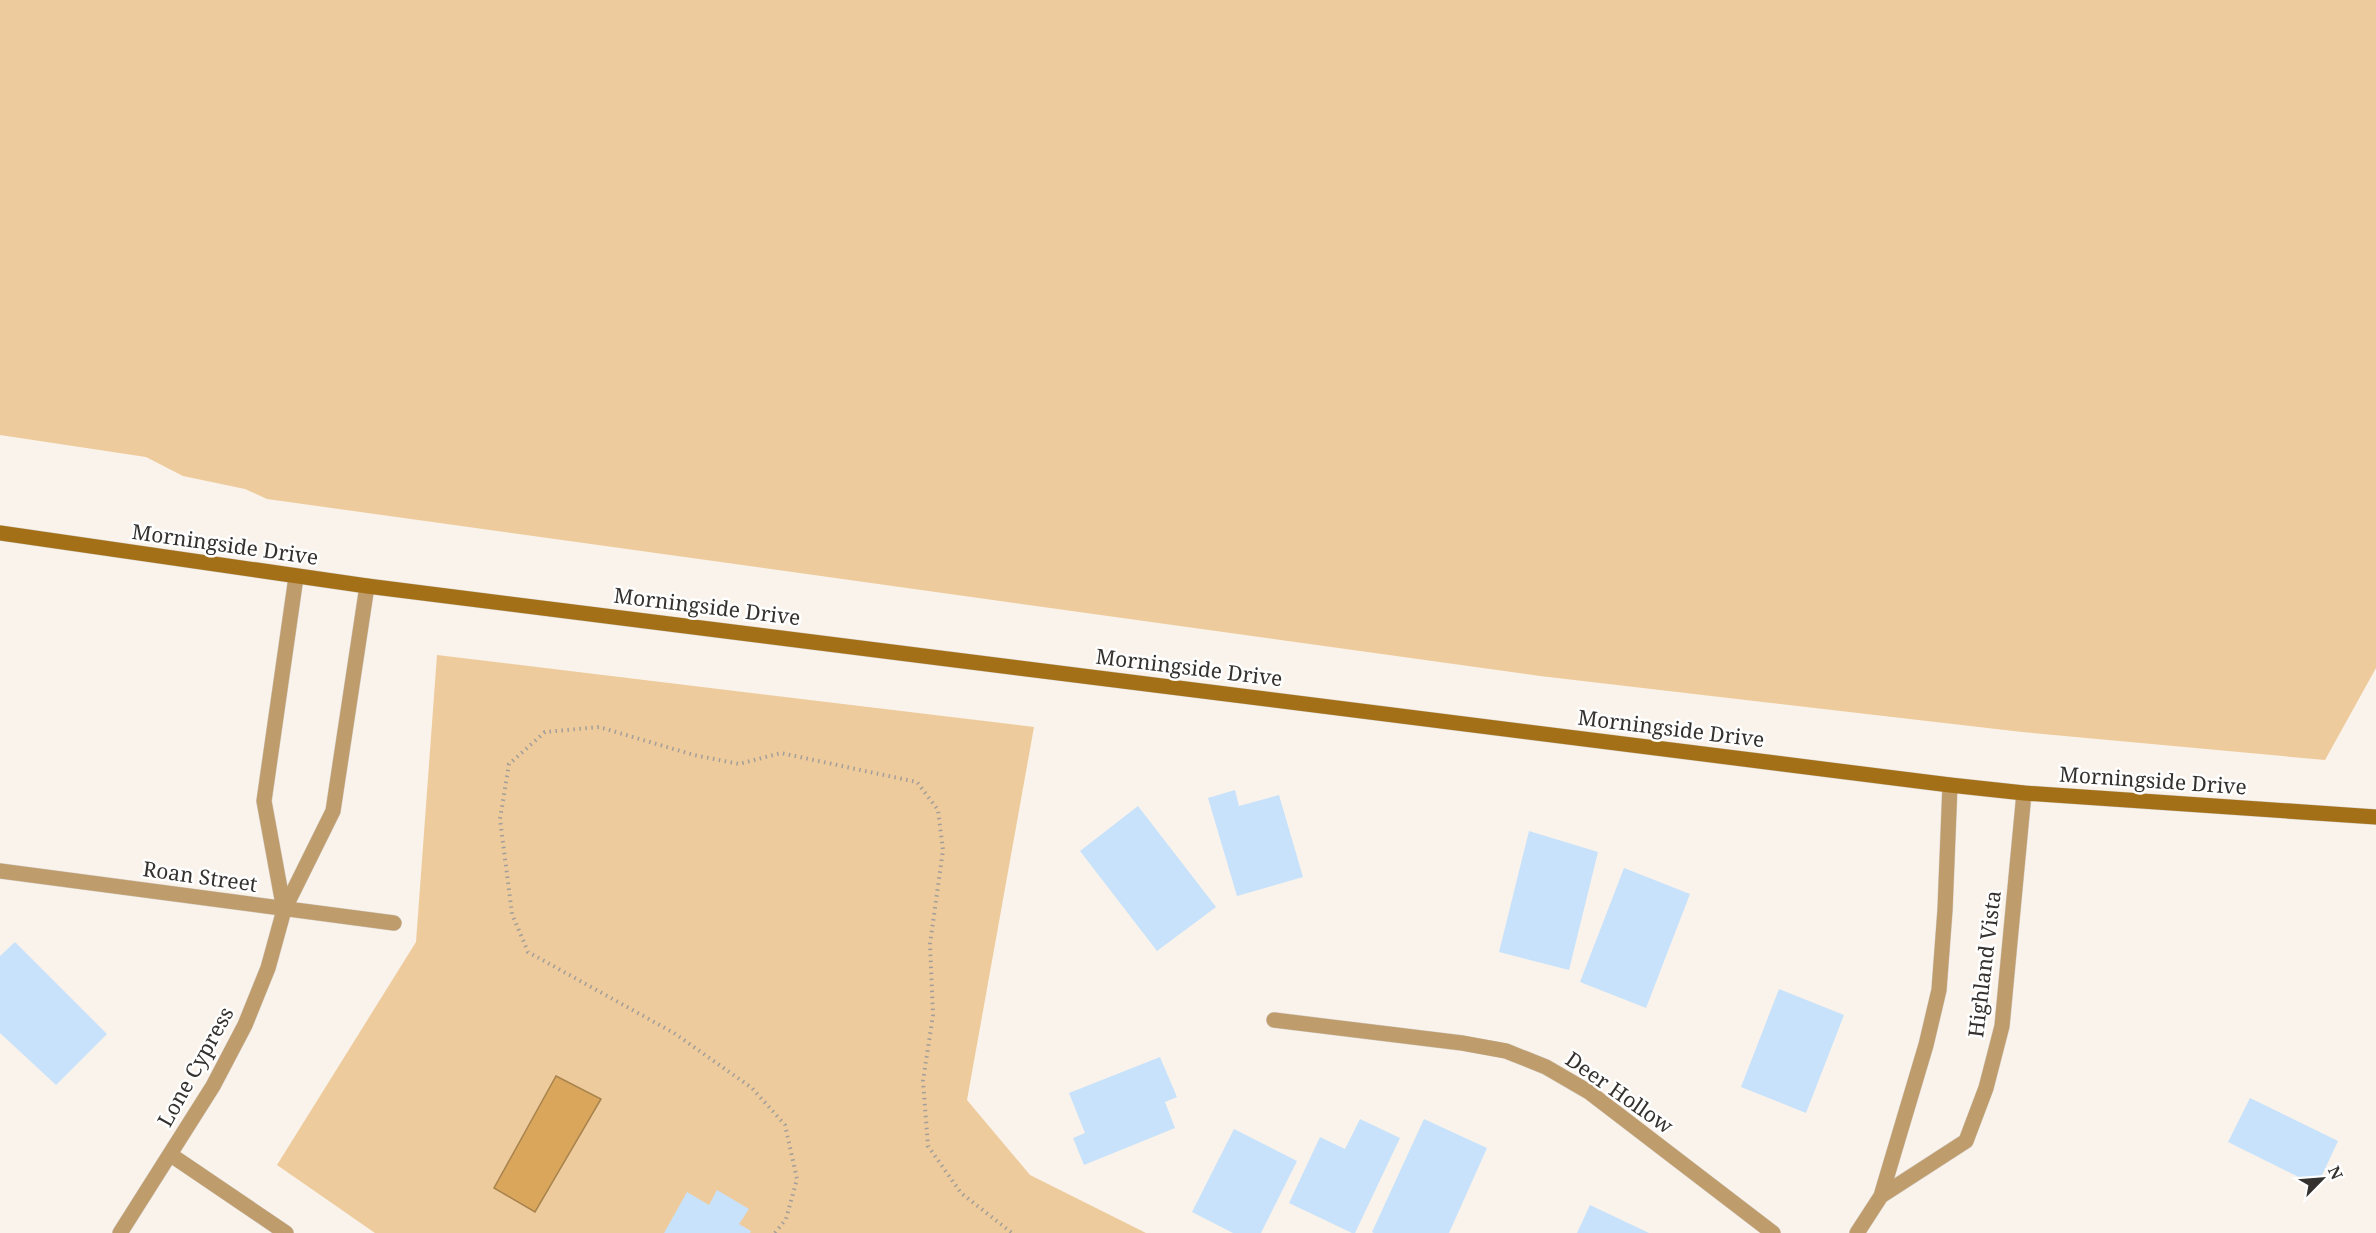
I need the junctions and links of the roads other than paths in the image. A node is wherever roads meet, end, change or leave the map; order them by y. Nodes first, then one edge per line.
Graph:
1 (0, 533) edge
2 (296, 577) junction
3 (367, 586) junction
4 (1950, 785) junction
5 (2024, 793) junction
6 (2376, 817) edge
7 (0, 871) edge
8 (284, 910) junction
9 (394, 922) dead end
10 (1274, 1020) dead end
11 (171, 1155) junction
12 (1881, 1196) junction
13 (120, 1233) edge
14 (286, 1233) edge
15 (1773, 1233) edge
16 (1857, 1233) edge

1 - 2 street, Morningside Drive
2 - 3 street, Morningside Drive
2 - 8 street, Lone Cypress
3 - 4 street, Morningside Drive
3 - 8 street, Lone Cypress
4 - 5 street, Morningside Drive
4 - 12 street, Highland Vista
5 - 6 street, Morningside Drive
5 - 12 street, Highland Vista
7 - 8 street, Roan Street
8 - 9 street, Roan Street
8 - 11 street, Lone Cypress
10 - 15 street, Deer Hollow
11 - 13 street, Lone Cypress
11 - 14 street
12 - 16 street, Highland Vista

